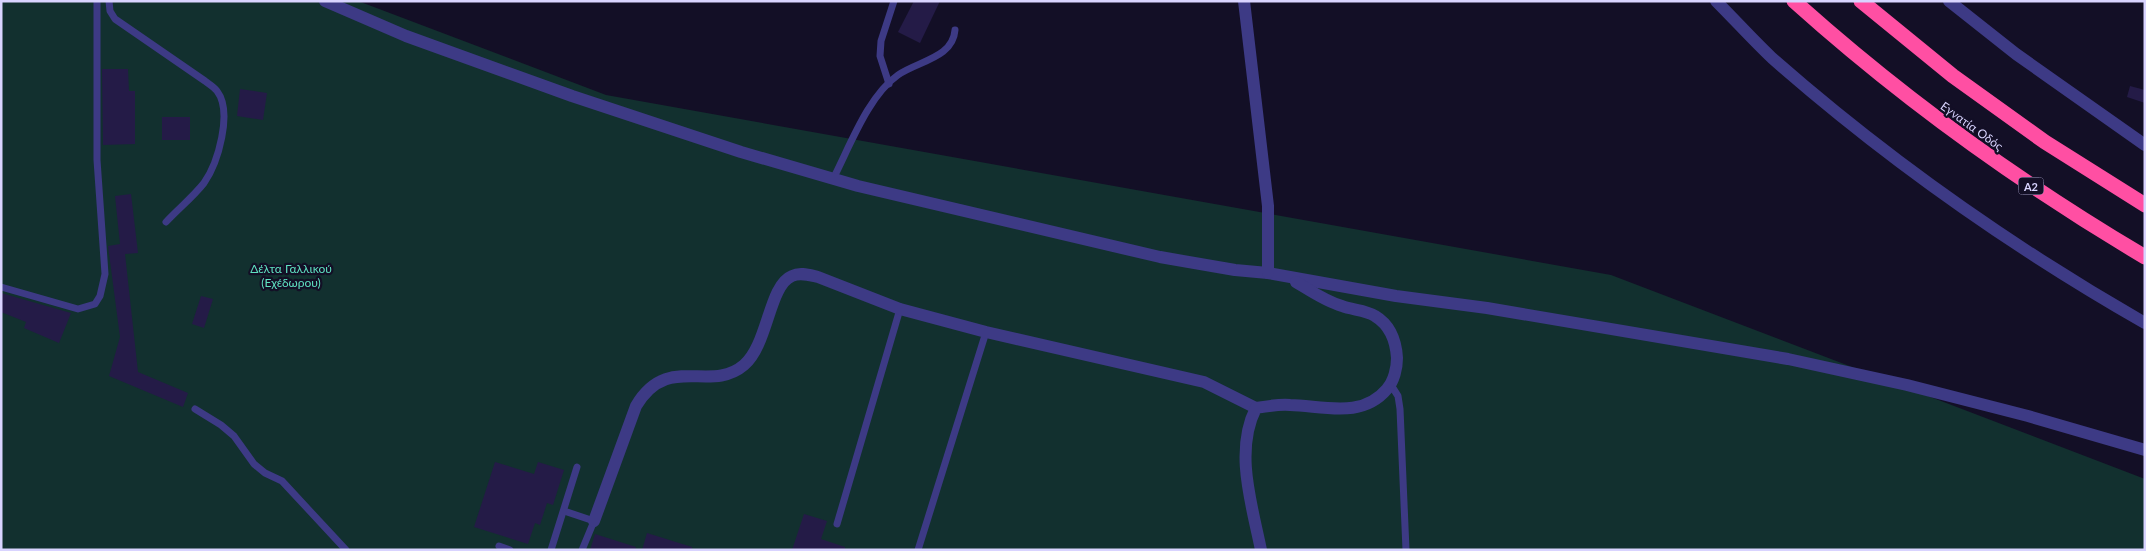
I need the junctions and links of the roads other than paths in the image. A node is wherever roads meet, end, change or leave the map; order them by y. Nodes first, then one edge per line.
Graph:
1 (97, 1) edge
2 (108, 1) edge
3 (325, 1) edge
4 (894, 1) edge
5 (1244, 1) edge
6 (1716, 1) edge
7 (1794, 1) edge
8 (1861, 1) edge
9 (1949, 1) edge
10 (955, 30) dead end
11 (889, 84) junction
12 (2145, 145) edge
13 (833, 178) junction
14 (2145, 205) edge
15 (166, 222) dead end
16 (2145, 257) edge
17 (1268, 273) junction
18 (1289, 278) junction
19 (1, 288) edge
20 (900, 309) junction
21 (2145, 323) edge
22 (986, 332) junction
23 (1391, 385) junction
24 (1256, 408) junction
25 (195, 409) dead end
26 (2145, 450) edge
27 (577, 468) dead end
28 (564, 511) junction
29 (594, 520) junction
30 (837, 524) dead end
31 (499, 546) dead end
32 (346, 550) edge
33 (510, 550) edge
34 (551, 550) edge
35 (582, 550) edge
36 (918, 550) edge
37 (1261, 550) edge
38 (1406, 550) edge

1 - 19 lane
2 - 15 lane
3 - 13 street
4 - 11 lane
5 - 17 street
6 - 21 street
7 - 16 highway, Εγνατία Οδός / Α2
8 - 14 highway
9 - 12 street
10 - 11 lane
11 - 13 lane
13 - 17 street
17 - 18 street
18 - 23 street
18 - 26 street
20 - 22 street
20 - 29 street
20 - 30 lane
22 - 24 street
22 - 36 lane
23 - 24 street
23 - 38 lane
24 - 37 street
25 - 32 lane
27 - 28 lane
28 - 29 lane
28 - 34 lane
29 - 35 lane
31 - 33 lane

